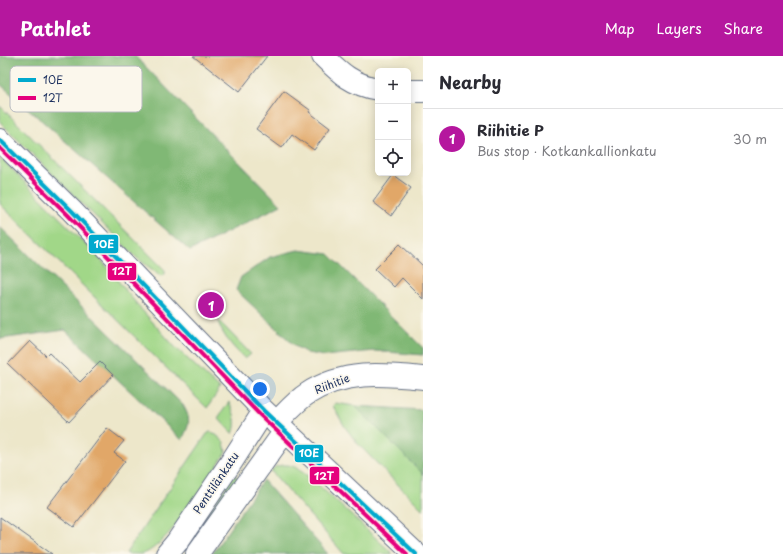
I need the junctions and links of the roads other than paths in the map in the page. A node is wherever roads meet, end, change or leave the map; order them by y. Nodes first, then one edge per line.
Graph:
1 (323, 56) edge
2 (375, 88) edge
3 (411, 91) edge
4 (423, 91) edge
5 (0, 140) edge
6 (423, 378) edge
7 (275, 422) junction
8 (167, 554) edge
9 (197, 554) edge
10 (416, 554) edge

1 - 2 street
3 - 4 street
5 - 7 street
6 - 7 street, Riihitie
7 - 8 street, Penttilänkatu
7 - 9 street
7 - 10 street

